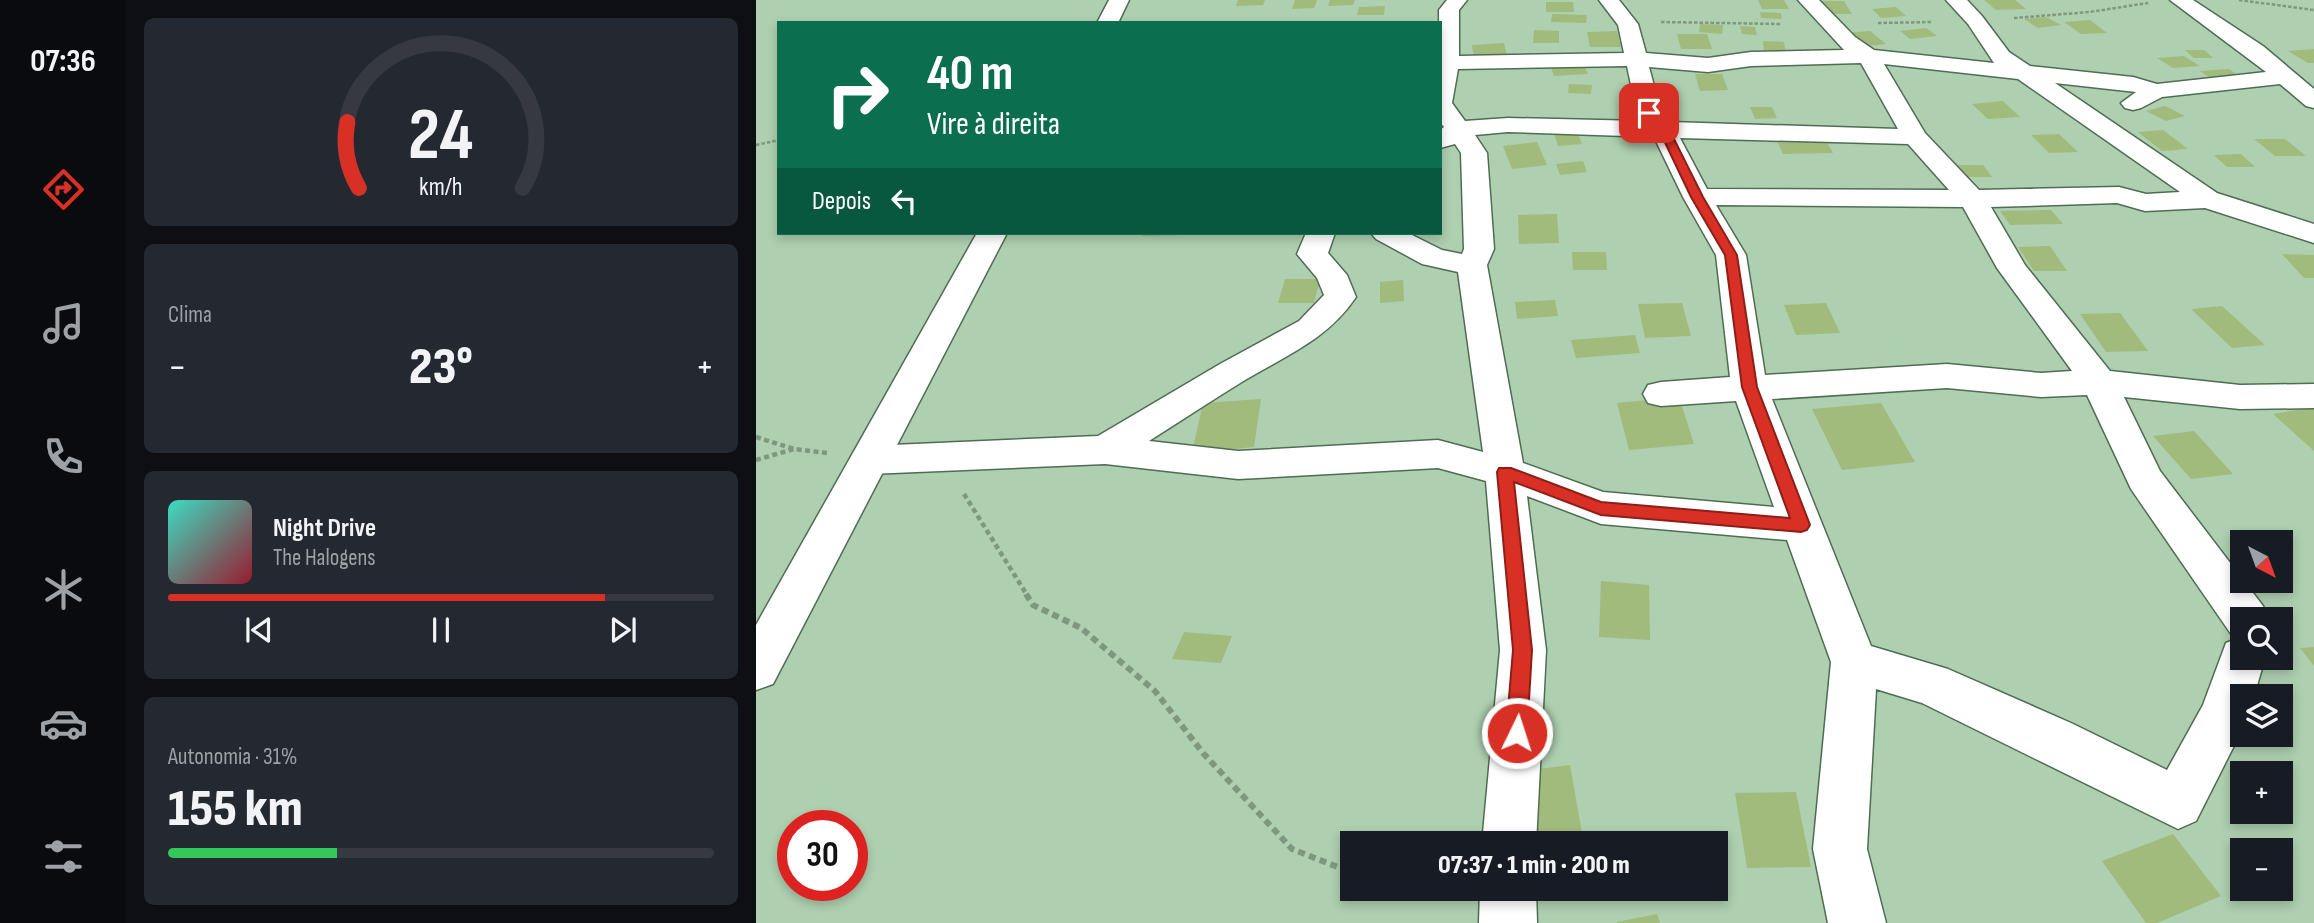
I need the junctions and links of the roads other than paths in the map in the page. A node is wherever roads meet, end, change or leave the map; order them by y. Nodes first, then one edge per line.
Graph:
1 (1119, 0) edge
2 (1457, 0) edge
3 (1808, 0) edge
4 (1956, 0) edge
5 (2180, 0) edge
6 (1108, 21) edge
7 (1624, 28) edge
8 (1868, 56) junction
9 (1444, 63) edge
10 (2029, 73) junction
11 (1442, 83) edge
12 (2156, 91) junction
13 (2304, 91) edge
14 (1442, 110) edge
15 (2099, 122) junction
16 (1664, 131) junction
17 (1449, 136) edge
18 (1915, 136) junction
19 (1697, 197) junction
20 (1972, 199) junction
21 (2207, 199) junction
22 (2314, 234) edge
23 (991, 235) edge
24 (1319, 235) edge
25 (1389, 235) edge
26 (1472, 264) junction
27 (2099, 382) junction
28 (1749, 387) junction
29 (1661, 394) dead end
30 (2314, 396) edge
31 (1105, 450) junction
32 (869, 460) junction
33 (1505, 472) junction
34 (1801, 525) junction
35 (2238, 607) edge
36 (1854, 662) junction
37 (756, 669) edge
38 (2238, 670) edge
39 (1509, 831) edge
40 (1508, 901) edge
41 (1508, 923) edge
42 (1857, 923) edge

1 - 6 street
2 - 9 street
3 - 8 street
4 - 10 street
5 - 13 street
7 - 8 street
7 - 9 street
7 - 16 street
8 - 10 street
8 - 18 street
9 - 11 street
10 - 12 street
10 - 15 street
12 - 13 street
12 - 15 street
14 - 17 street
15 - 21 street
16 - 17 street
16 - 18 street
16 - 19 street
17 - 26 street
18 - 20 street
19 - 20 street
19 - 28 street
20 - 21 street
20 - 27 street
21 - 22 street
23 - 32 street
24 - 31 street
25 - 26 street
26 - 33 street
27 - 28 street
27 - 30 street
27 - 35 street
28 - 29 street
28 - 34 street
31 - 32 street
31 - 33 street
32 - 37 street
33 - 34 street
33 - 39 street
34 - 36 street
36 - 38 street
36 - 42 street
40 - 41 street

